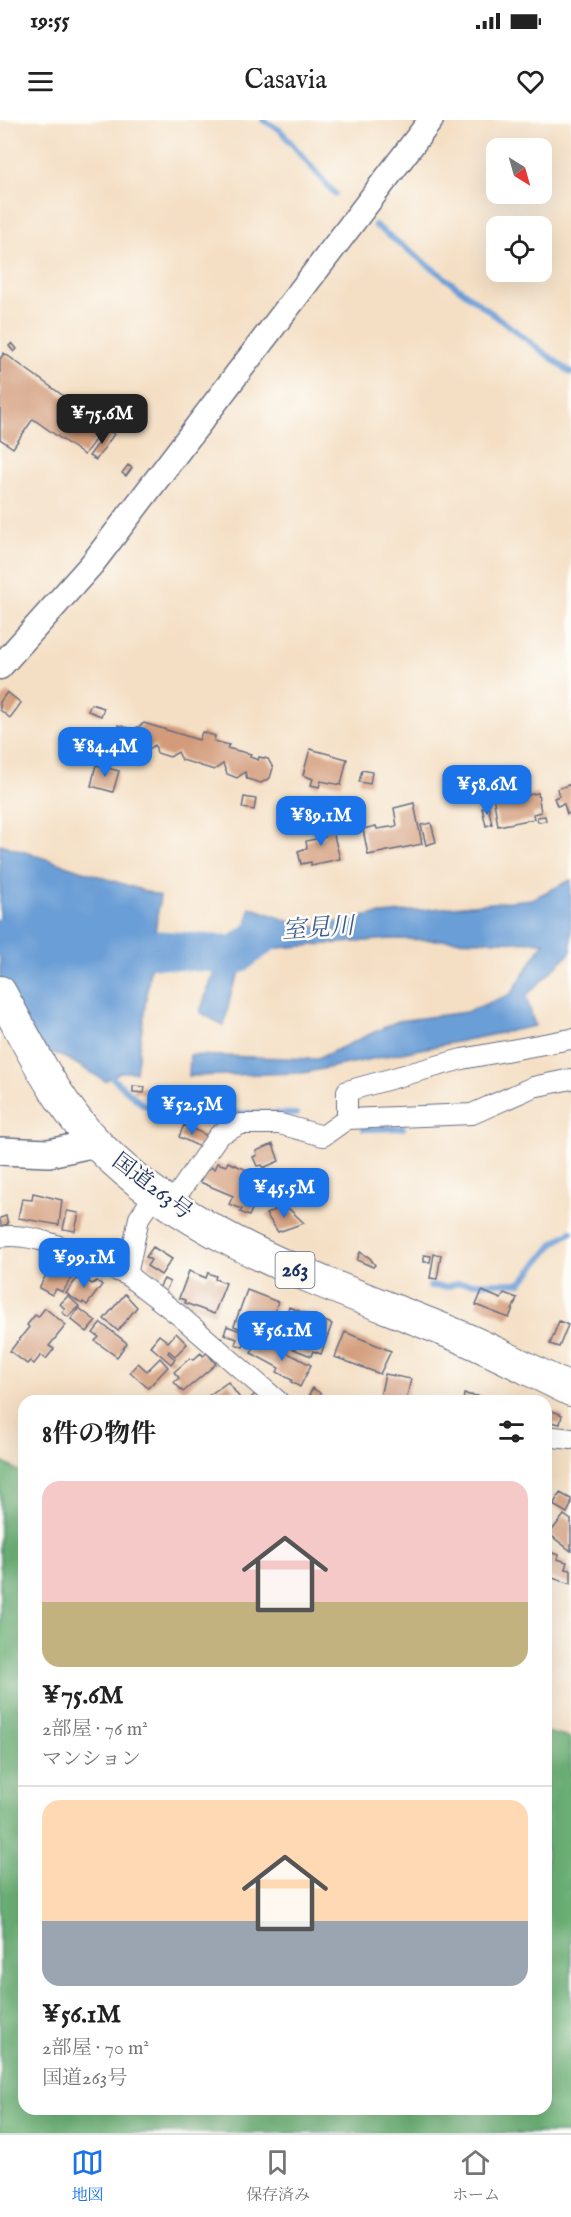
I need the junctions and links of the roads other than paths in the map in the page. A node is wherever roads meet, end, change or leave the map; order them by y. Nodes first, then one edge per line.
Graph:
1 (431, 120) edge
2 (0, 667) edge
3 (0, 992) edge
4 (571, 1039) edge
5 (569, 1085) edge
6 (347, 1119) junction
7 (96, 1143) junction
8 (0, 1151) edge
9 (163, 1199) junction
10 (0, 1237) edge
11 (127, 1275) junction
12 (571, 1390) edge
13 (272, 1395) edge
14 (552, 1437) edge
15 (571, 1439) edge

1 - 2 street
3 - 7 highway, 国道263号 / 263
4 - 6 street
5 - 6 street
6 - 9 street
7 - 8 main road
7 - 9 highway, 国道263号 / 263
9 - 11 street
9 - 12 highway, 国道263号 / 263
10 - 11 street
11 - 13 street
14 - 15 street

